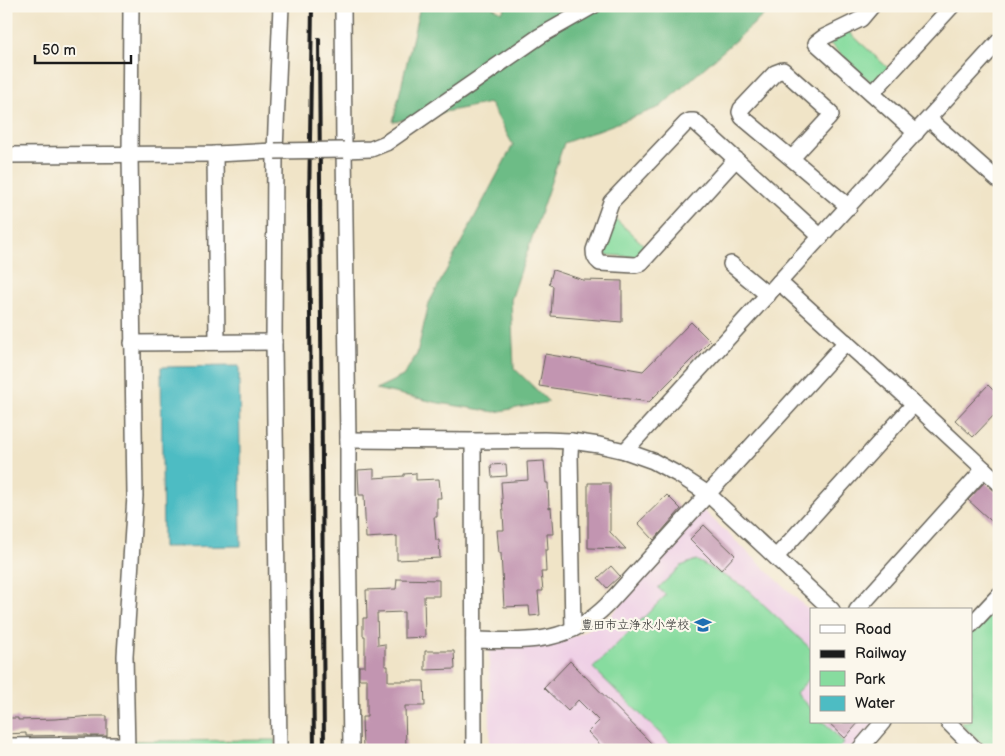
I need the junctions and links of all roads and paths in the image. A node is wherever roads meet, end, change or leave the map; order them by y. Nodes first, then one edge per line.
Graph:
1 (131, 6) edge
2 (281, 6) edge
3 (343, 6) edge
4 (593, 6) edge
5 (872, 6) edge
6 (952, 6) edge
7 (999, 41) edge
8 (872, 93) junction
9 (929, 119) junction
10 (916, 133) junction
11 (344, 150) junction
12 (275, 151) junction
13 (130, 154) junction
14 (215, 154) junction
15 (6, 155) edge
16 (792, 158) junction
17 (736, 159) junction
18 (999, 181) edge
19 (849, 207) junction
20 (821, 237) junction
21 (731, 264) dead end
22 (779, 282) junction
23 (768, 294) junction
24 (217, 342) junction
25 (274, 342) junction
26 (846, 342) junction
27 (132, 343) junction
28 (914, 404) junction
29 (348, 440) junction
30 (473, 441) junction
31 (571, 441) junction
32 (625, 451) junction
33 (984, 469) junction
34 (999, 483) edge
35 (708, 494) junction
36 (776, 557) junction
37 (999, 595) edge
38 (830, 608) edge
39 (859, 608) edge
40 (972, 624) edge
41 (573, 630) junction
42 (474, 640) junction
43 (882, 724) edge
44 (950, 724) edge
45 (6, 746) edge
46 (127, 747) edge
47 (279, 750) edge
48 (351, 750) edge
49 (474, 750) edge
50 (859, 750) edge
51 (976, 750) edge

1 - 13 street
2 - 12 street
3 - 11 street
4 - 11 street
5 - 8 street
6 - 8 street
7 - 9 street
8 - 10 street
9 - 10 street
9 - 18 street
10 - 19 street
11 - 12 street, bridge
11 - 29 street
12 - 14 street
12 - 25 street
13 - 14 street
13 - 15 street
13 - 27 street
14 - 24 street
16 - 16 street
16 - 19 street
17 - 17 street
17 - 20 street
19 - 20 street
20 - 22 street
21 - 23 street
22 - 23 street
22 - 26 street
23 - 32 street
24 - 25 street
24 - 27 street
25 - 47 street
26 - 28 street
26 - 35 street
27 - 46 street
28 - 33 street
28 - 36 street
29 - 30 street
29 - 48 street
30 - 31 street
30 - 42 street
31 - 32 street
31 - 41 street
32 - 35 street
33 - 34 street
33 - 39 street
35 - 36 street
35 - 41 street
36 - 38 street
37 - 40 street
41 - 42 street
42 - 49 street
43 - 50 street
44 - 51 street
45 - 46 street

